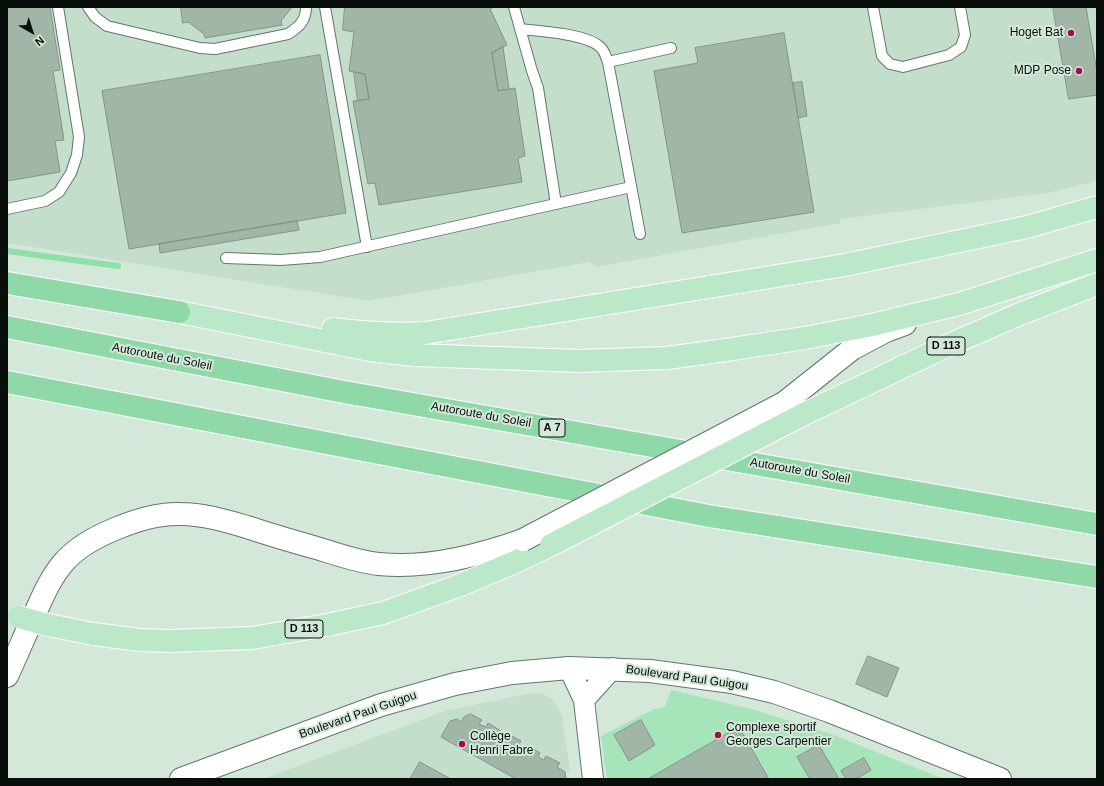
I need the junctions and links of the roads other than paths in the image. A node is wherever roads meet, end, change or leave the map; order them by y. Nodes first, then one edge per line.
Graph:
1 (58, 7) edge
2 (88, 7) edge
3 (306, 7) edge
4 (325, 7) edge
5 (514, 7) edge
6 (873, 7) edge
7 (960, 7) edge
8 (520, 29) junction
9 (671, 48) dead end
10 (608, 62) junction
11 (631, 187) junction
12 (556, 204) junction
13 (1097, 207) edge
14 (7, 209) edge
15 (640, 234) dead end
16 (367, 247) junction
17 (226, 258) dead end
18 (1097, 260) edge
19 (7, 283) edge
20 (1095, 285) edge
21 (959, 304) junction
22 (179, 312) junction
23 (7, 326) edge
24 (7, 382) edge
25 (1097, 524) edge
26 (965, 557) junction
27 (1097, 578) edge
28 (1097, 590) edge
29 (13, 615) edge
30 (569, 668) junction
31 (613, 668) junction
32 (7, 676) edge
33 (584, 700) junction
34 (182, 779) edge
35 (593, 779) edge
36 (1000, 779) edge

1 - 14 lane
2 - 3 lane
4 - 16 lane
5 - 8 lane
6 - 7 lane
8 - 10 lane
8 - 12 lane
9 - 10 lane
10 - 11 lane
11 - 12 lane
11 - 15 lane
12 - 16 lane
13 - 22 main road
16 - 17 lane
18 - 21 main road
19 - 22 highway
20 - 29 main road, D 113, bridge
21 - 22 main road
21 - 32 street, bridge
23 - 25 highway, Autoroute du Soleil / A 7
24 - 26 highway
26 - 27 highway
26 - 28 highway
30 - 31 street, Boulevard Paul Guigou
30 - 33 street
30 - 34 street, Boulevard Paul Guigou
31 - 33 street
31 - 36 street, Boulevard Paul Guigou
33 - 35 street

